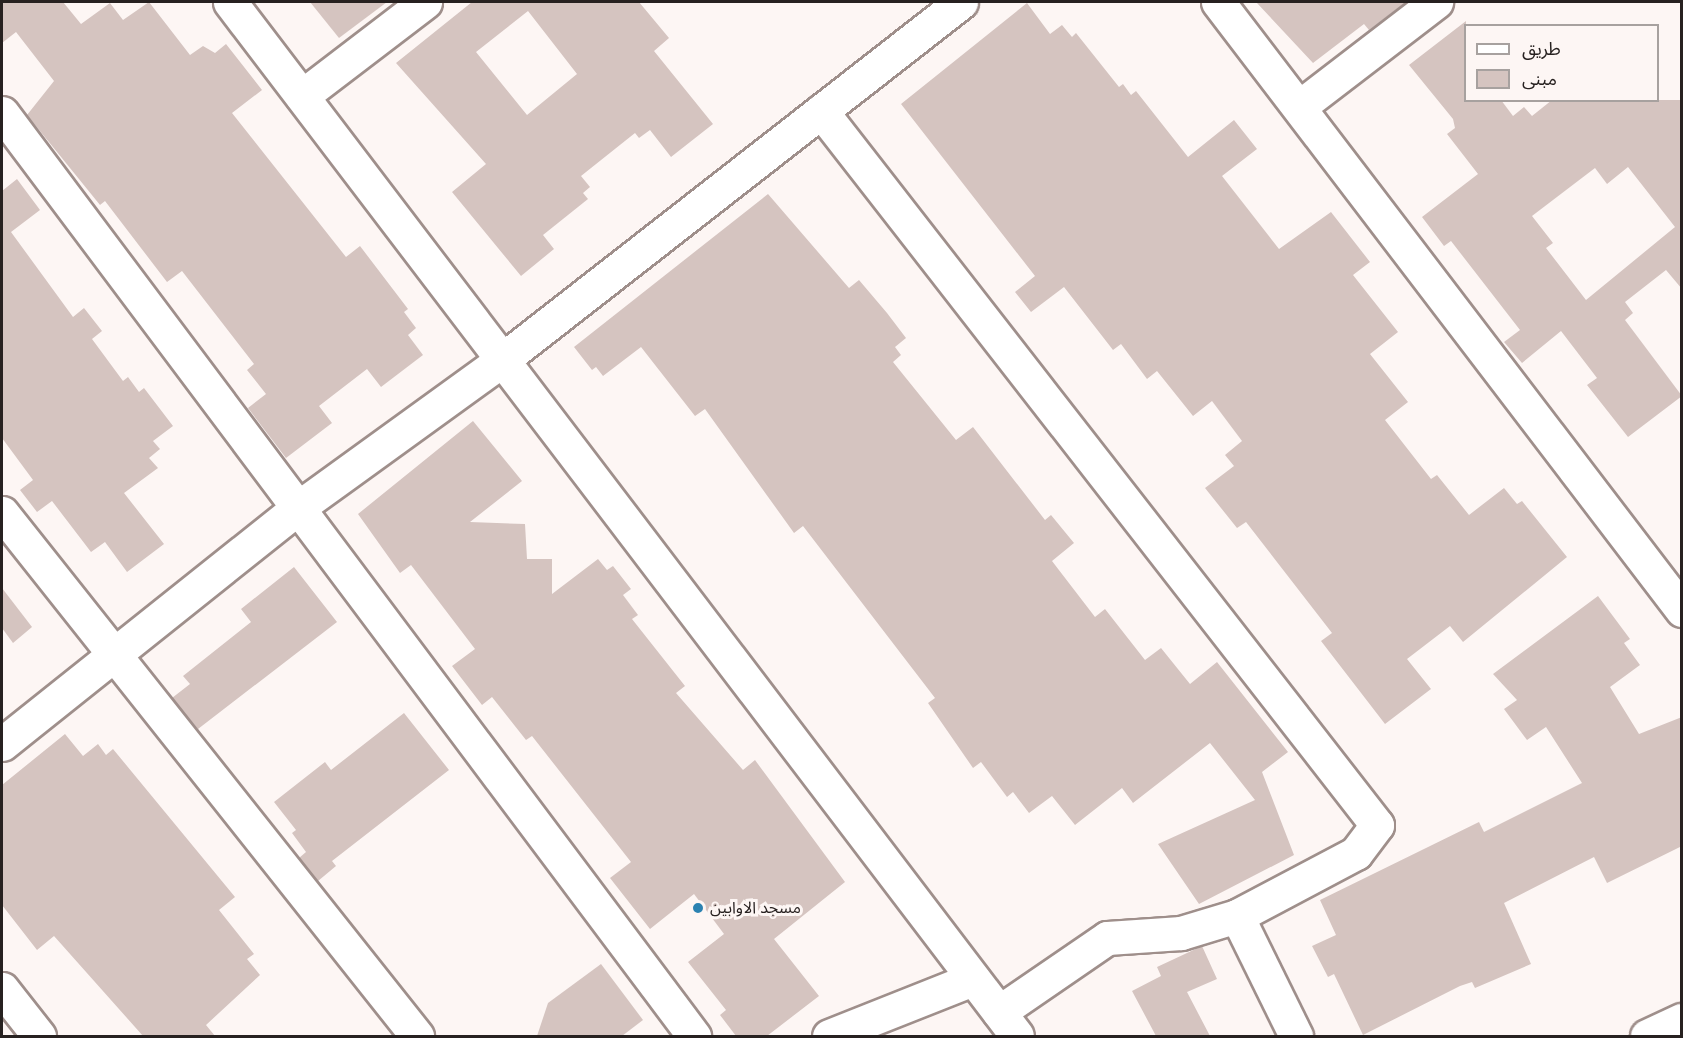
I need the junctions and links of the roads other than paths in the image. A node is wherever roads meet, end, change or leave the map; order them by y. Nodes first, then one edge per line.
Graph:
1 (230, 2) edge
2 (425, 2) edge
3 (961, 2) edge
4 (1218, 2) edge
5 (1436, 2) edge
6 (302, 96) junction
7 (1299, 107) junction
8 (821, 111) junction
9 (2, 112) edge
10 (502, 360) junction
11 (295, 510) junction
12 (2, 513) edge
13 (1682, 610) edge
14 (114, 655) junction
15 (2, 744) edge
16 (1237, 916) junction
17 (973, 978) junction
18 (2, 989) edge
19 (1682, 1020) edge
20 (1008, 1024) edge
21 (39, 1036) edge
22 (417, 1036) edge
23 (694, 1036) edge
24 (829, 1036) edge
25 (1296, 1036) edge
26 (1647, 1036) edge

1 - 6 main road
2 - 6 main road
3 - 8 main road
4 - 7 main road
5 - 7 main road
6 - 10 main road
7 - 13 main road
8 - 10 main road
8 - 16 main road
9 - 11 main road
10 - 11 main road
10 - 17 main road
11 - 14 main road
11 - 23 main road
12 - 14 main road
14 - 15 main road
14 - 22 main road
16 - 20 main road
16 - 25 main road
17 - 20 main road
17 - 24 main road
18 - 21 main road
19 - 26 main road

